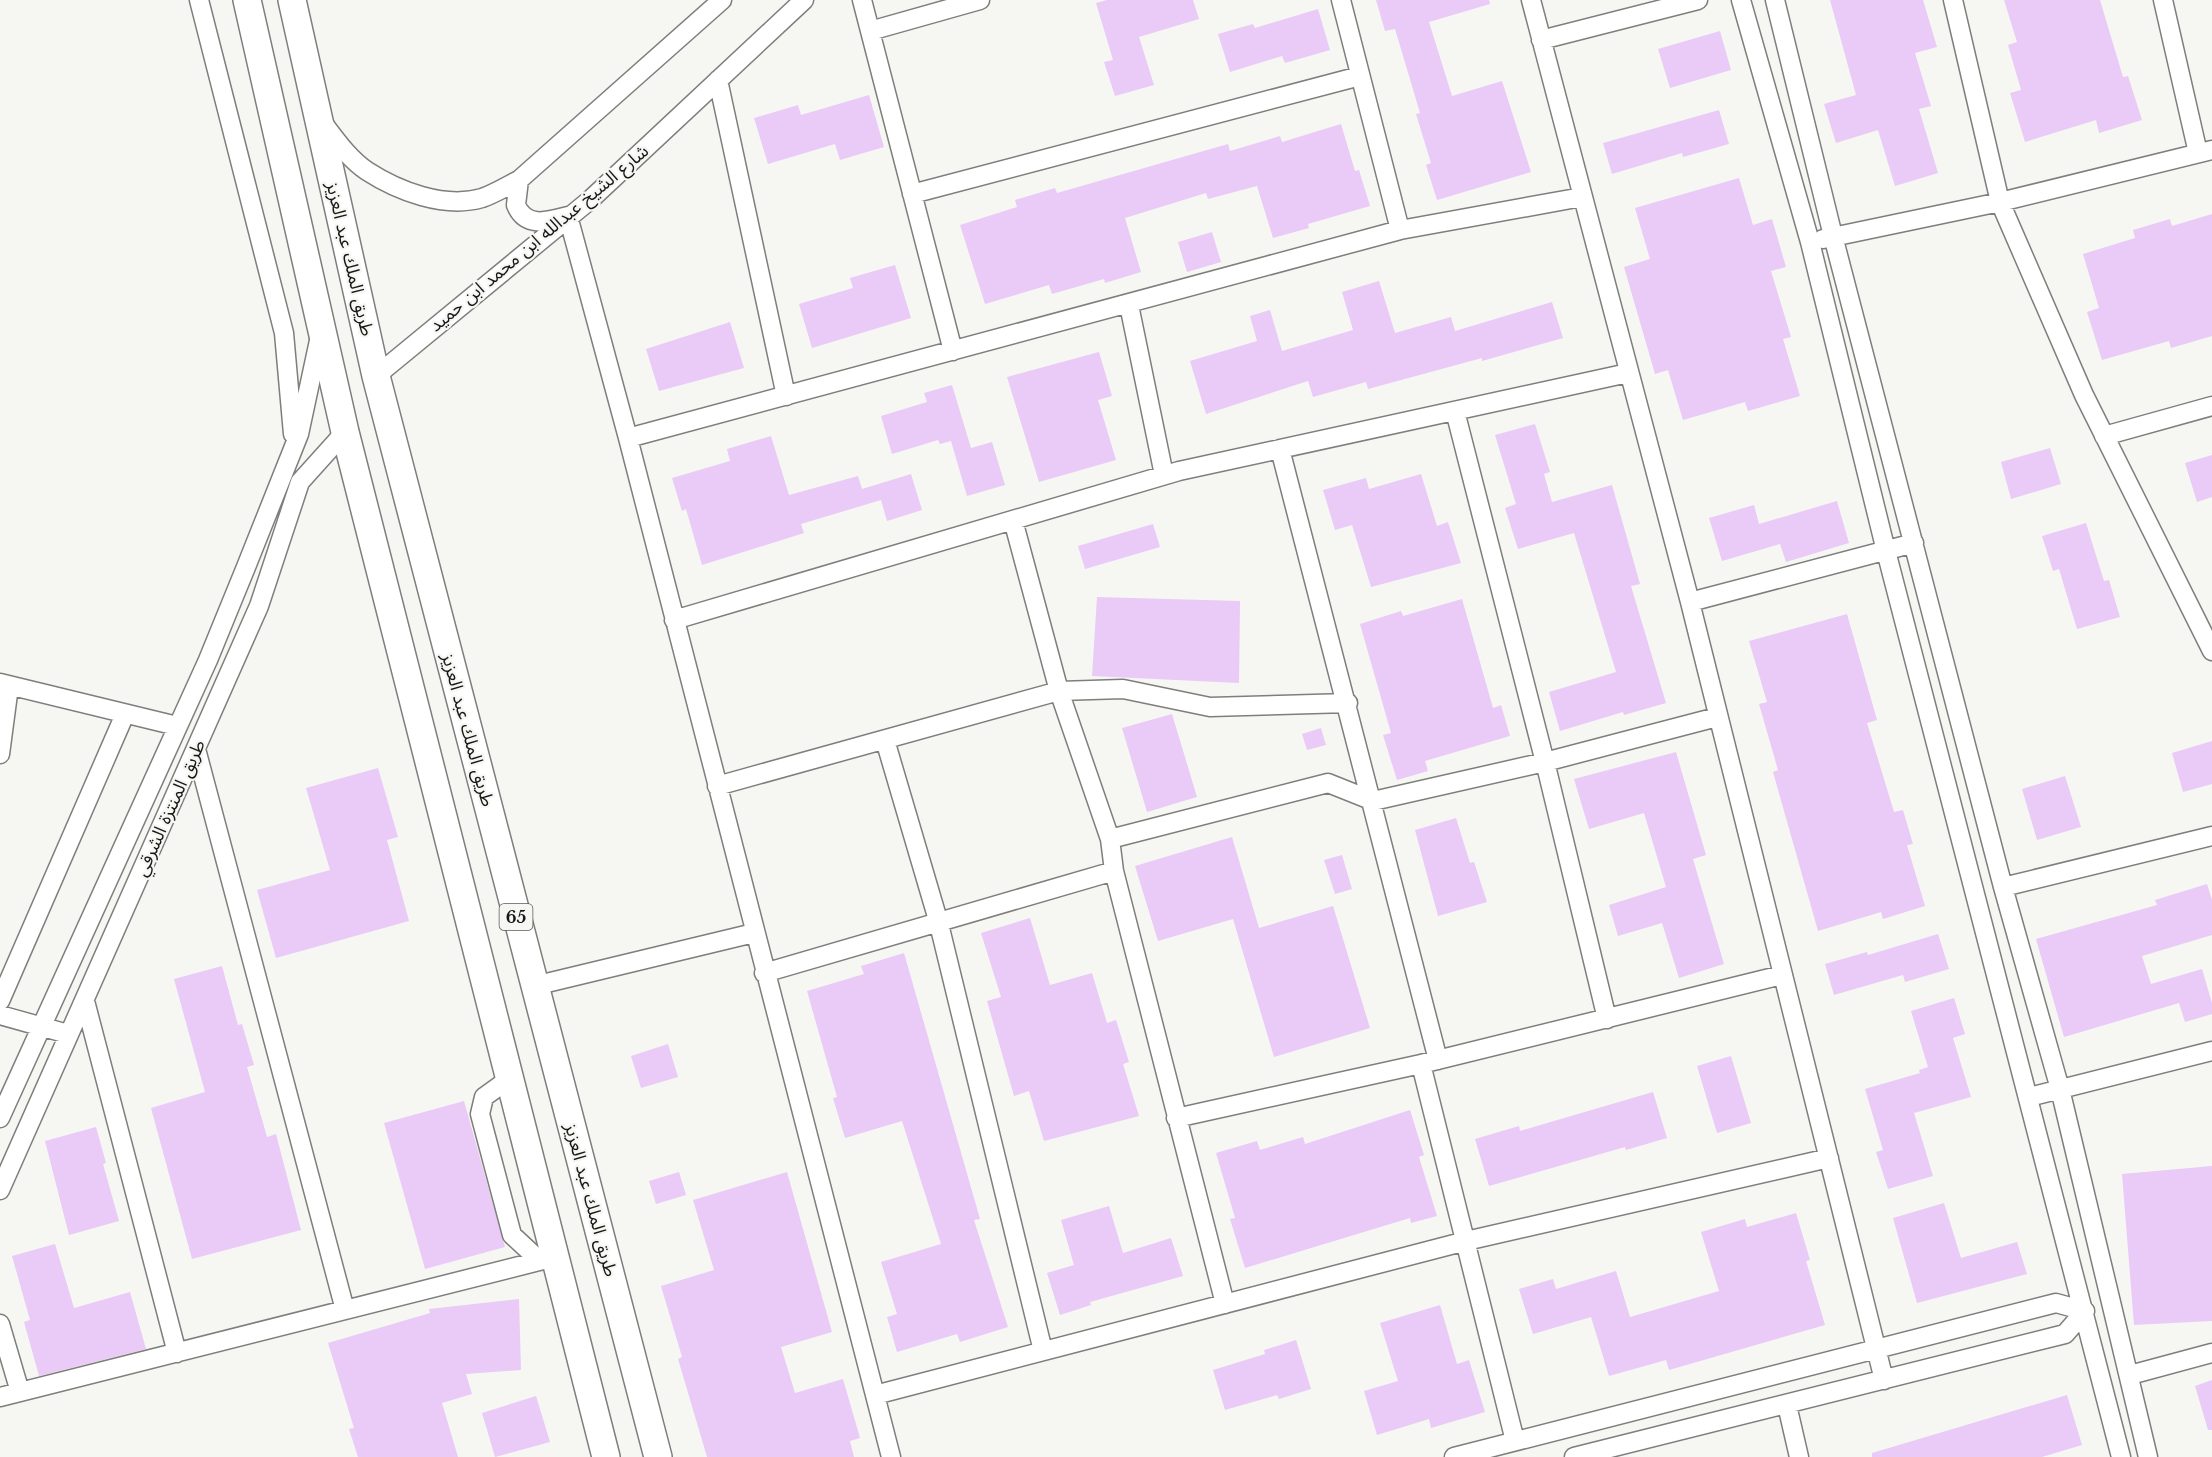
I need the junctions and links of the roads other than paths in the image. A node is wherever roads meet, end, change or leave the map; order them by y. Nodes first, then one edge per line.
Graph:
1 (199, 0) edge
2 (246, 0) edge
3 (292, 0) edge
4 (722, 0) edge
5 (804, 0) edge
6 (862, 0) edge
7 (980, 0) edge
8 (1341, 0) edge
9 (1531, 0) edge
10 (1698, 0) edge
11 (1742, 0) edge
12 (1775, 0) edge
13 (1953, 0) edge
14 (2163, 0) edge
15 (870, 31) junction
16 (1541, 40) junction
17 (1360, 76) junction
18 (718, 81) junction
19 (318, 118) junction
20 (2205, 152) edge
21 (519, 180) junction
22 (912, 194) junction
23 (1582, 197) junction
24 (2000, 202) junction
25 (568, 216) junction
26 (1400, 230) junction
27 (1833, 236) junction
28 (1810, 242) junction
29 (1129, 305) junction
30 (322, 328) junction
31 (953, 351) junction
32 (1628, 373) junction
33 (376, 376) junction
34 (786, 396) junction
35 (2212, 406) edge
36 (1455, 411) junction
37 (345, 432) junction
38 (2104, 436) junction
39 (628, 438) junction
40 (294, 446) junction
41 (1280, 449) junction
42 (1164, 475) junction
43 (1013, 520) junction
44 (1914, 543) junction
45 (1886, 551) junction
46 (1690, 602) junction
47 (674, 620) junction
48 (2205, 625) edge
49 (2212, 651) edge
50 (4, 684) edge
51 (1059, 691) junction
52 (1347, 703) junction
53 (125, 714) junction
54 (1717, 717) junction
55 (177, 726) junction
56 (885, 740) junction
57 (196, 748) junction
58 (0, 754) edge
59 (1545, 762) junction
60 (717, 786) junction
61 (1373, 801) junction
62 (2212, 837) edge
63 (1110, 839) junction
64 (1114, 871) junction
65 (2003, 887) junction
66 (938, 921) junction
67 (754, 933) junction
68 (764, 973) junction
69 (1782, 975) junction
70 (534, 986) junction
71 (0, 1001) edge
72 (85, 1001) junction
73 (0, 1016) edge
74 (1607, 1019) junction
75 (41, 1027) junction
76 (68, 1034) junction
77 (2212, 1051) edge
78 (1430, 1062) junction
79 (509, 1079) junction
80 (2060, 1089) junction
81 (2029, 1096) junction
82 (0, 1118) edge
83 (1176, 1118) junction
84 (1829, 1158) junction
85 (0, 1190) edge
86 (1466, 1241) junction
87 (547, 1259) junction
88 (1225, 1304) junction
89 (345, 1310) junction
90 (2085, 1311) junction
91 (0, 1324) edge
92 (1877, 1348) junction
93 (1042, 1351) junction
94 (177, 1353) junction
95 (2212, 1353) edge
96 (2130, 1375) junction
97 (1884, 1380) junction
98 (20, 1392) junction
99 (875, 1395) junction
100 (0, 1397) edge
101 (1787, 1405) junction
102 (1515, 1441) junction
103 (605, 1457) edge
104 (658, 1457) edge
105 (891, 1457) edge
106 (1454, 1457) edge
107 (1574, 1457) edge
108 (1799, 1457) edge
109 (2121, 1457) edge
110 (2148, 1457) edge

1 - 40 street
2 - 30 highway
3 - 19 highway, طريق الملك عبد العزيز
4 - 21 street
5 - 18 street, شارع الشيخ عبدالله ابن محمد ابن حميد
6 - 15 street
7 - 15 street
8 - 17 street
9 - 16 street
10 - 16 street
11 - 28 street
12 - 27 street
13 - 24 street
14 - 20 street
15 - 22 street
16 - 23 street
17 - 22 street
17 - 26 street
18 - 25 street, شارع الشيخ عبدالله ابن محمد ابن حميد
18 - 34 street
19 - 21 street
19 - 33 highway, طريق الملك عبد العزيز
20 - 24 street
21 - 25 street
22 - 31 street
23 - 26 street
23 - 32 street
24 - 27 street
24 - 38 street
25 - 33 street, شارع الشيخ عبدالله ابن محمد ابن حميد
25 - 39 street
26 - 29 street
27 - 28 street
27 - 44 street
28 - 45 street
29 - 31 street
29 - 42 street
30 - 37 highway
30 - 40 street
31 - 34 street
32 - 36 street
32 - 46 street
33 - 70 highway, طريق الملك عبد العزيز / 65
34 - 39 street
35 - 38 street
36 - 41 street
36 - 59 street
37 - 57 street, طريق المنتزة الشرقي
37 - 79 highway, 65
38 - 48 street
39 - 47 street
40 - 55 street
41 - 42 street
41 - 52 street
42 - 43 street
43 - 47 street
43 - 51 street
44 - 45 street
44 - 65 street
45 - 46 street
45 - 81 street
46 - 54 street
47 - 60 street
48 - 49 street
50 - 53 street
50 - 58 street
51 - 52 street
51 - 56 street
51 - 63 street
52 - 61 street
53 - 55 street
53 - 71 street
54 - 59 street
54 - 69 street
55 - 75 street
56 - 60 street
56 - 66 street
57 - 72 street, طريق المنتزة الشرقي
57 - 89 street
59 - 61 street
59 - 74 street
60 - 67 street
61 - 63 street
61 - 78 street
62 - 65 street
63 - 64 street
64 - 66 street
64 - 83 street
65 - 80 street
66 - 68 street
66 - 93 street
67 - 68 street
67 - 70 street
68 - 99 street
69 - 74 street
69 - 84 street
70 - 104 highway, طريق الملك عبد العزيز / 65
72 - 76 street, طريق المنتزة الشرقي
72 - 94 street
73 - 75 street
74 - 78 street
75 - 76 street
75 - 82 street
76 - 85 street, طريق المنتزة الشرقي
77 - 80 street
78 - 83 street
78 - 86 street
79 - 87 highway, 65
79 - 87 street
80 - 81 street
80 - 96 street
81 - 90 street
83 - 88 street
84 - 86 street
84 - 92 street
86 - 88 street
86 - 102 street
87 - 89 street
87 - 103 highway, 65
88 - 93 street
89 - 94 street
90 - 92 street
90 - 97 street
90 - 109 street
91 - 98 street
92 - 97 street
92 - 102 street
93 - 99 street
94 - 98 street
95 - 96 street
96 - 110 street
97 - 101 street
98 - 100 street
99 - 105 street
101 - 107 street
101 - 108 street
102 - 106 street

